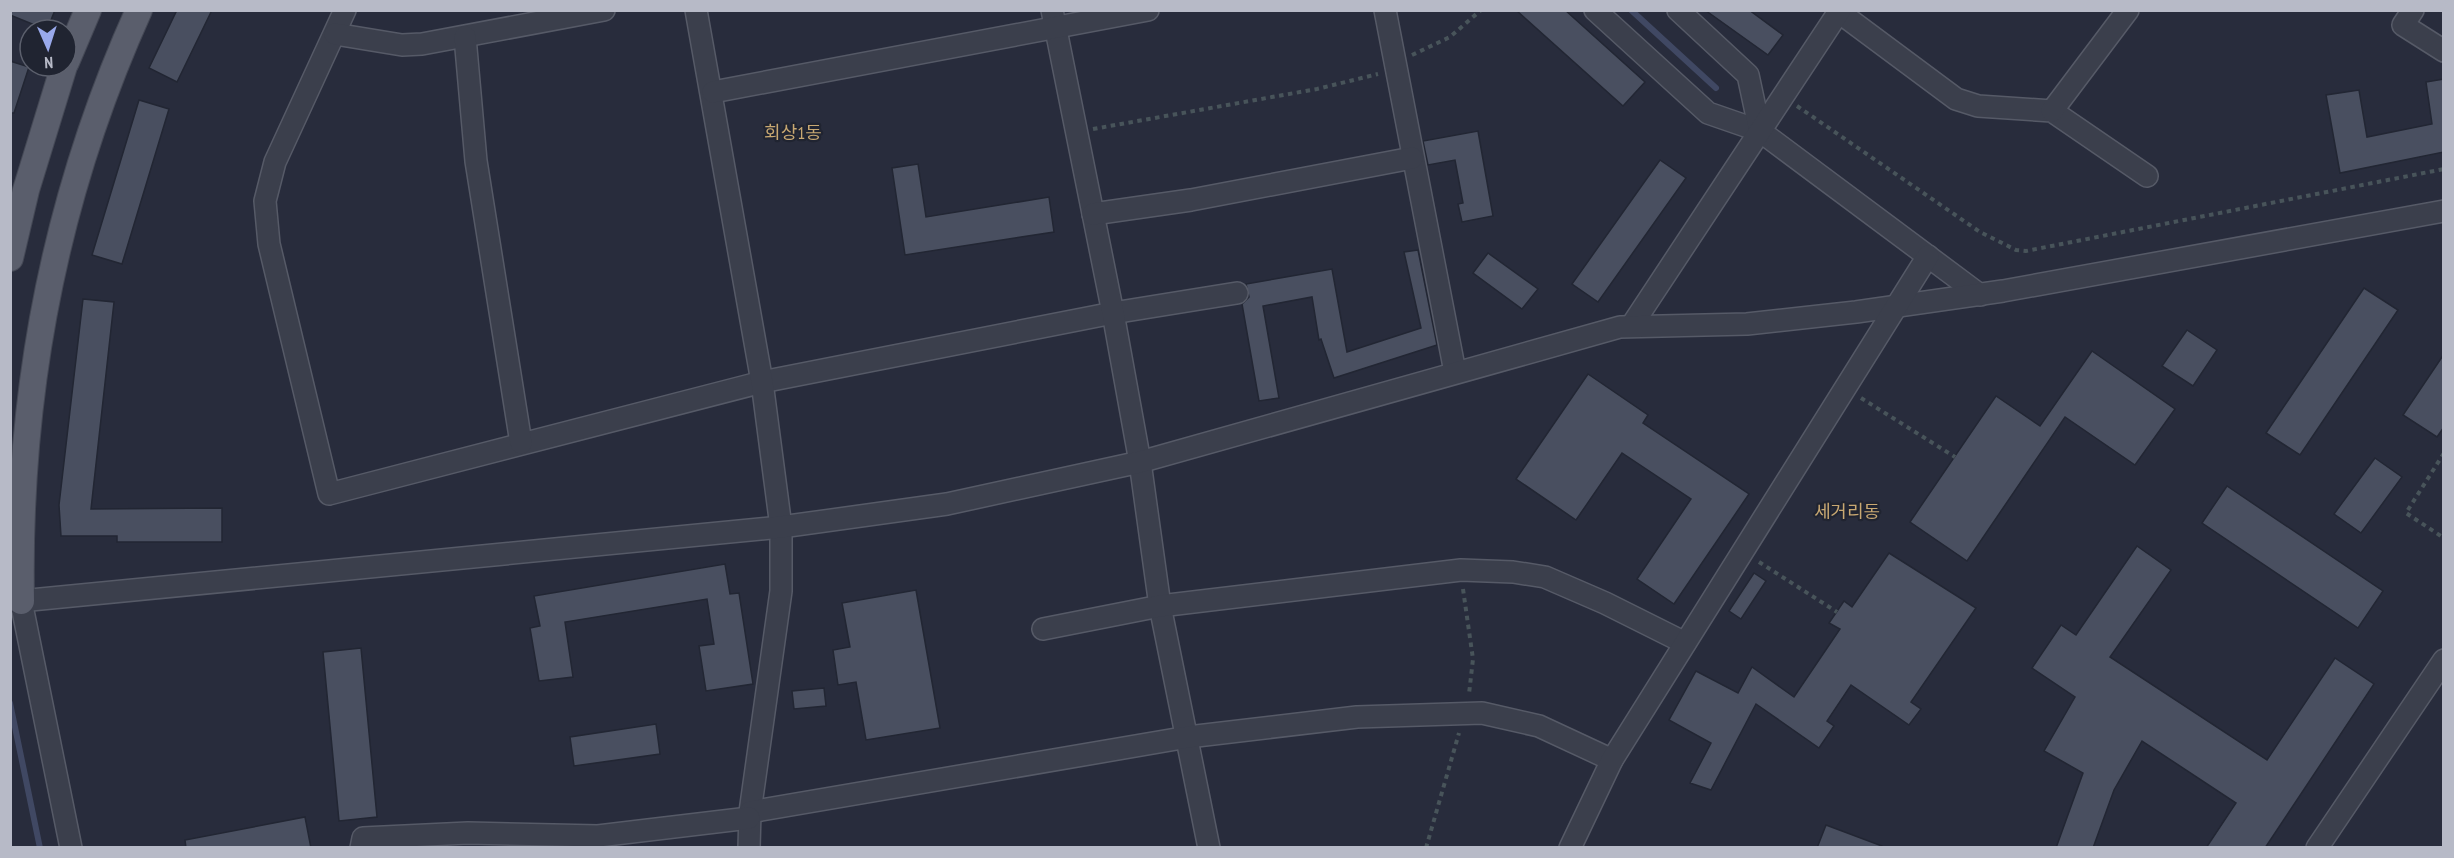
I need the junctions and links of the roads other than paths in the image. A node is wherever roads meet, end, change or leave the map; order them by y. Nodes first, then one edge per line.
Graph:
1 (88, 10) edge
2 (139, 10) edge
3 (345, 10) edge
4 (604, 10) edge
5 (696, 10) edge
6 (1148, 10) edge
7 (1385, 10) edge
8 (1596, 10) edge
9 (1678, 10) edge
10 (2128, 10) edge
11 (2413, 10) edge
12 (1840, 11) edge
13 (1053, 18) edge
14 (78, 33) edge
15 (335, 34) junction
16 (465, 37) junction
17 (2444, 51) edge
18 (61, 78) edge
19 (712, 92) junction
20 (2052, 111) junction
21 (1760, 131) junction
22 (1412, 158) junction
23 (2147, 176) dead end
24 (2444, 211) edge
25 (1093, 214) junction
26 (1929, 256) junction
27 (10, 258) edge
28 (1237, 293) dead end
29 (1980, 294) junction
30 (1899, 305) junction
31 (1113, 313) junction
32 (1632, 325) junction
33 (1455, 372) junction
34 (762, 382) junction
35 (521, 443) junction
36 (1140, 462) junction
37 (781, 526) junction
38 (14, 598) edge
39 (1160, 606) junction
40 (1043, 629) dead end
41 (1685, 643) junction
42 (2444, 660) edge
43 (1188, 737) junction
44 (1612, 760) junction
45 (749, 815) junction
46 (469, 840) edge
47 (598, 842) edge
48 (362, 843) edge
49 (71, 848) edge
50 (749, 848) edge
51 (1209, 848) edge
52 (1570, 848) edge
53 (2317, 848) edge

1 - 14 main road
2 - 38 main road
3 - 15 street
4 - 16 street
5 - 19 street
6 - 13 street
7 - 22 street
8 - 21 street
9 - 21 street
10 - 20 street
11 - 17 street
12 - 20 street
12 - 21 street
13 - 19 street
13 - 25 street
15 - 16 street
15 - 35 street
16 - 35 street
18 - 27 main road
19 - 34 street
20 - 23 street
21 - 26 street
21 - 32 street
22 - 25 street
22 - 33 street
24 - 29 street
25 - 31 street
26 - 29 street
26 - 30 street
28 - 31 street
29 - 30 street
30 - 32 street
30 - 41 street
31 - 34 street
31 - 36 street
32 - 33 street
33 - 36 street
34 - 35 street
34 - 37 street
36 - 37 street
36 - 39 street
37 - 38 street
37 - 45 street
38 - 49 street
39 - 40 street
39 - 41 street
39 - 43 street
41 - 44 street
42 - 53 street
43 - 44 street
43 - 45 street
43 - 51 street
44 - 52 street
45 - 47 street
45 - 50 street
46 - 47 street
46 - 48 street

